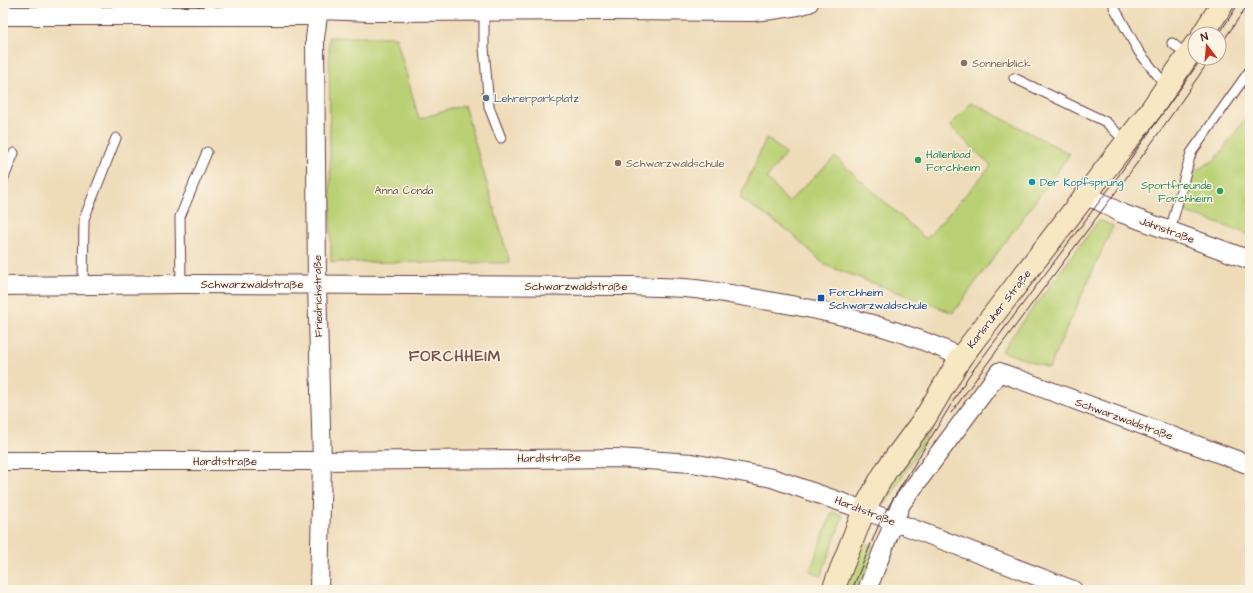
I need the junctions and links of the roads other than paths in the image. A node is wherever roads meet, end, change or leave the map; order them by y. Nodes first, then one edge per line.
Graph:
1 (809, 3) edge
2 (1223, 3) edge
3 (572, 7) edge
4 (734, 7) edge
5 (1114, 7) dead end
6 (461, 8) edge
7 (117, 9) edge
8 (208, 9) edge
9 (320, 10) edge
10 (10, 12) edge
11 (484, 12) junction
12 (1207, 26) edge
13 (1185, 48) edge
14 (1250, 70) edge
15 (1014, 78) dead end
16 (1167, 87) junction
17 (116, 138) dead end
18 (500, 138) dead end
19 (1126, 142) junction
20 (207, 152) dead end
21 (14, 153) dead end
22 (3, 180) edge
23 (1085, 196) junction
24 (1170, 231) junction
25 (1250, 260) edge
26 (181, 284) junction
27 (318, 284) junction
28 (83, 285) junction
29 (3, 286) edge
30 (961, 357) junction
31 (3, 461) edge
32 (322, 461) junction
33 (1250, 465) edge
34 (864, 510) junction
35 (894, 522) junction
36 (319, 590) edge
37 (833, 590) edge
38 (867, 590) edge
39 (1073, 590) edge

1 - 4 street
2 - 12 street
3 - 4 street
3 - 11 street
5 - 16 lane
6 - 9 street
6 - 11 street
7 - 8 street
7 - 10 street
8 - 9 street
9 - 27 street, Friedrichstraße
11 - 18 lane
13 - 16 street, Karlsruher Straße
14 - 24 lane
15 - 19 lane
16 - 19 street, Karlsruher Straße
17 - 28 lane
19 - 23 street, Karlsruher Straße
20 - 26 lane
21 - 22 lane
23 - 24 street, Jahnstraße
23 - 30 street, Karlsruher Straße
24 - 25 street, Jahnstraße
26 - 27 street, Schwarzwaldstraße
26 - 28 street, Schwarzwaldstraße
27 - 30 street, Schwarzwaldstraße
27 - 32 street, Friedrichstraße
28 - 29 street, Schwarzwaldstraße
30 - 34 street, Karlsruher Straße
31 - 32 street, Hardtstraße
32 - 34 street, Hardtstraße
32 - 36 street, Friedrichstraße
33 - 35 street, Schwarzwaldstraße
34 - 35 street, Hardtstraße
34 - 37 street, Karlsruher Straße
35 - 38 street
35 - 39 street, Hardtstraße

